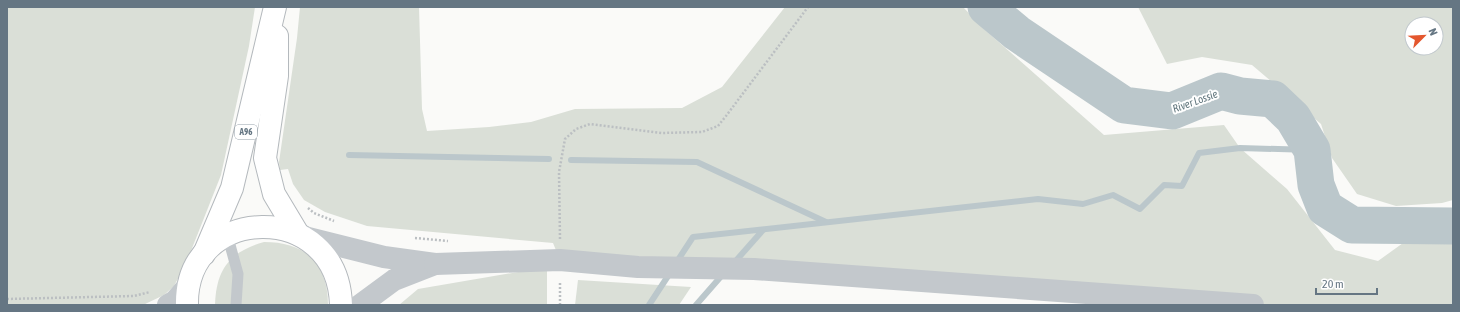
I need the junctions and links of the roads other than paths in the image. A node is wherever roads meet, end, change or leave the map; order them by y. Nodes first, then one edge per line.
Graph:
1 (276, 7) edge
2 (223, 210) junction
3 (227, 235) junction
4 (301, 235) junction
5 (204, 254) junction
6 (435, 264) junction
7 (188, 295) edge
8 (161, 298) edge
9 (236, 305) edge
10 (341, 305) edge
11 (360, 305) edge
12 (1253, 305) edge

1 - 2 highway, A96
1 - 4 highway, A96
2 - 3 lane
2 - 5 highway, A96
3 - 4 highway, A96
3 - 5 highway, A96
3 - 9 lane
4 - 6 street
4 - 10 highway, A96
5 - 7 highway, A96
6 - 11 street
6 - 12 street
7 - 8 street

